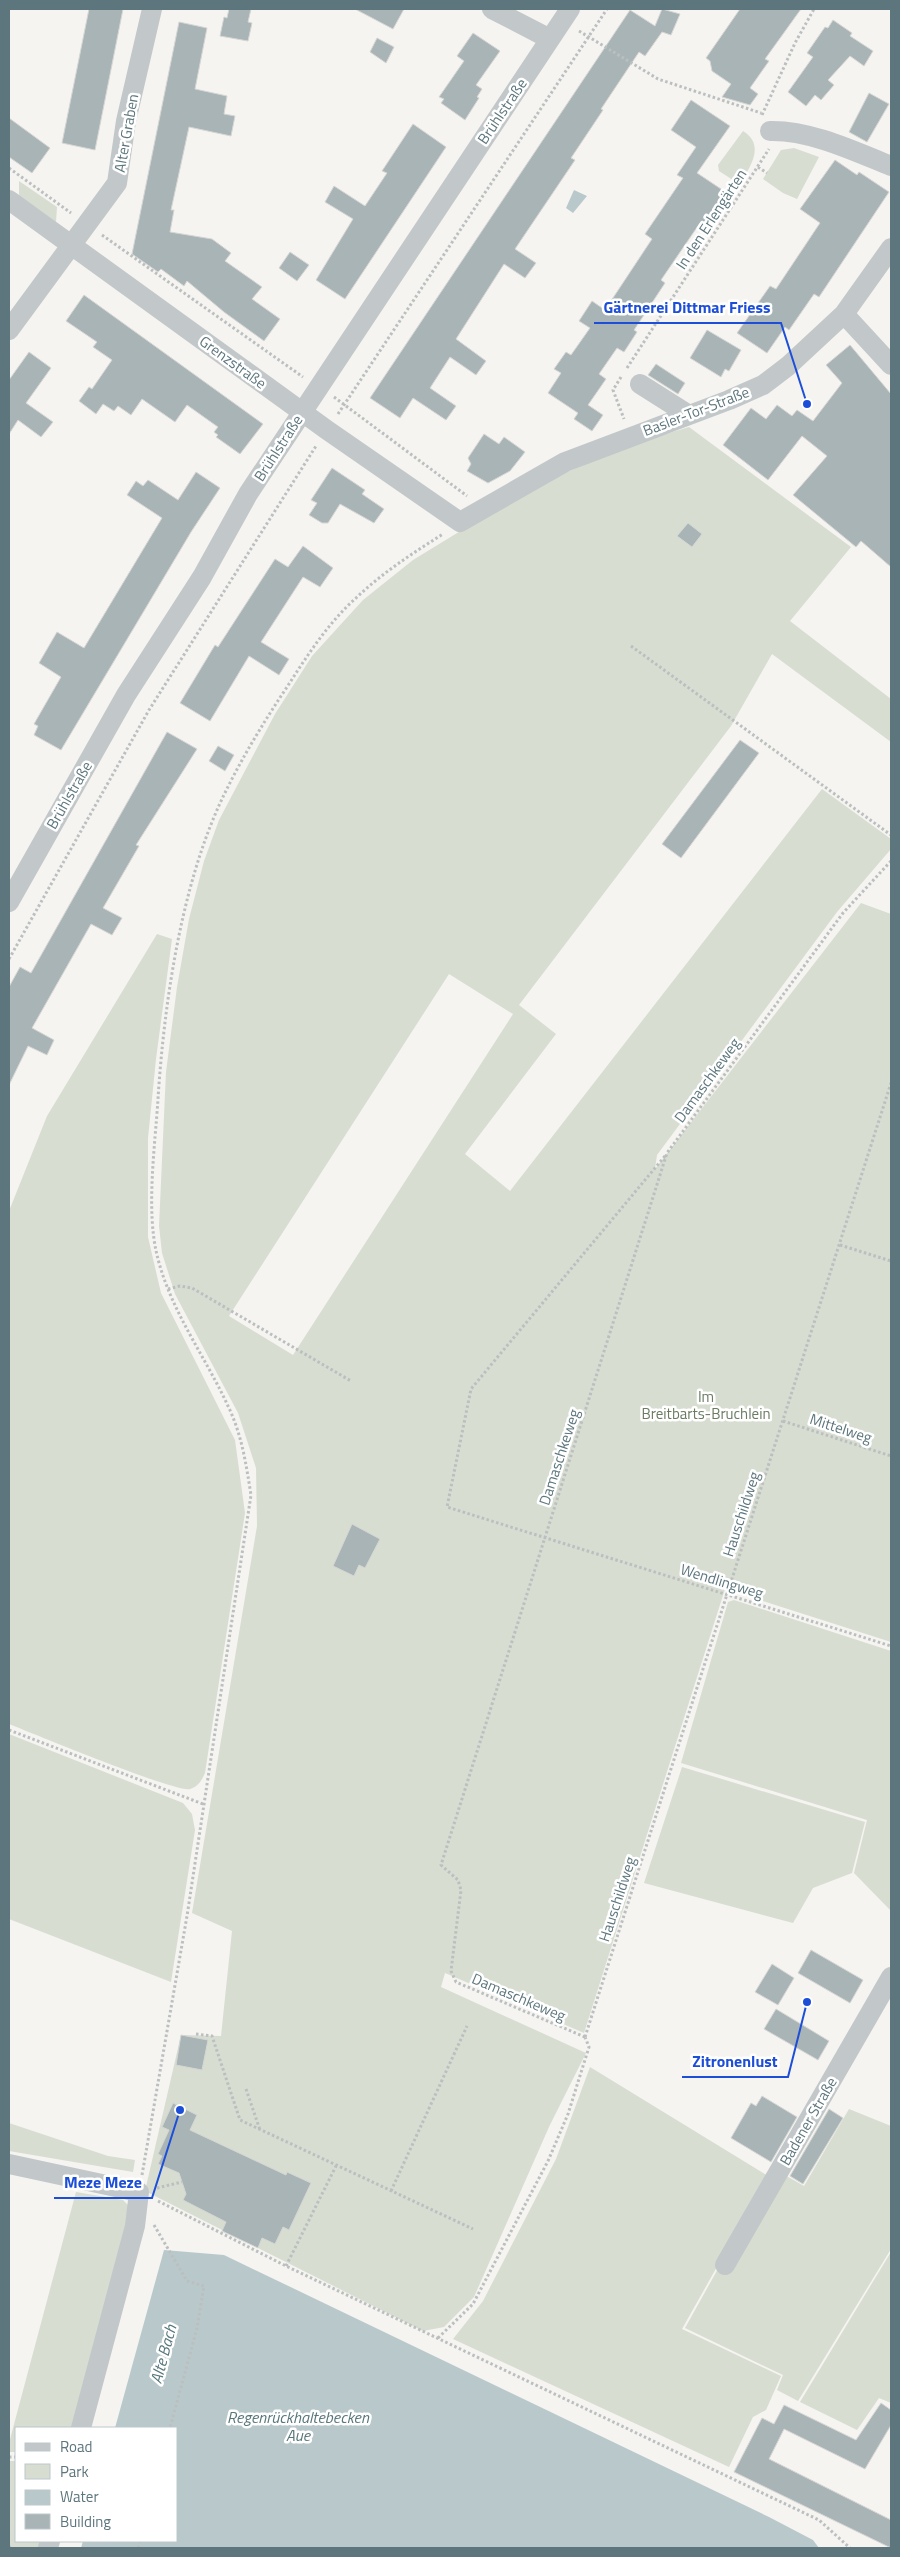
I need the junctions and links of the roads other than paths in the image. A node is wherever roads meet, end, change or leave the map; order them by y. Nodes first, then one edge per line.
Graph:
1 (152, 9) edge
2 (492, 9) edge
3 (567, 14) edge
4 (550, 40) junction
5 (770, 131) road end
6 (891, 166) edge
7 (9, 200) edge
8 (70, 245) junction
9 (891, 248) edge
10 (844, 314) junction
11 (9, 330) edge
12 (891, 365) edge
13 (640, 384) dead end
14 (302, 412) junction
15 (689, 415) junction
16 (460, 522) joint
17 (9, 902) edge
18 (891, 1977) edge
19 (9, 2164) edge
20 (725, 2266) dead end
21 (81, 2427) edge

1 - 8 street, Alter Graben
2 - 4 street
3 - 4 street, Brühlstraße
4 - 14 street, Brühlstraße
5 - 6 street
7 - 8 street, Grenzstraße
8 - 11 street, Alter Graben
8 - 14 street, Grenzstraße
9 - 10 street, Basler-Tor-Straße
10 - 12 street
10 - 15 street, Basler-Tor-Straße
13 - 15 street
14 - 16 street, Grenzstraße
14 - 17 street, Brühlstraße
15 - 16 street, Basler-Tor-Straße
18 - 20 street, Badener Straße
19 - 21 street

